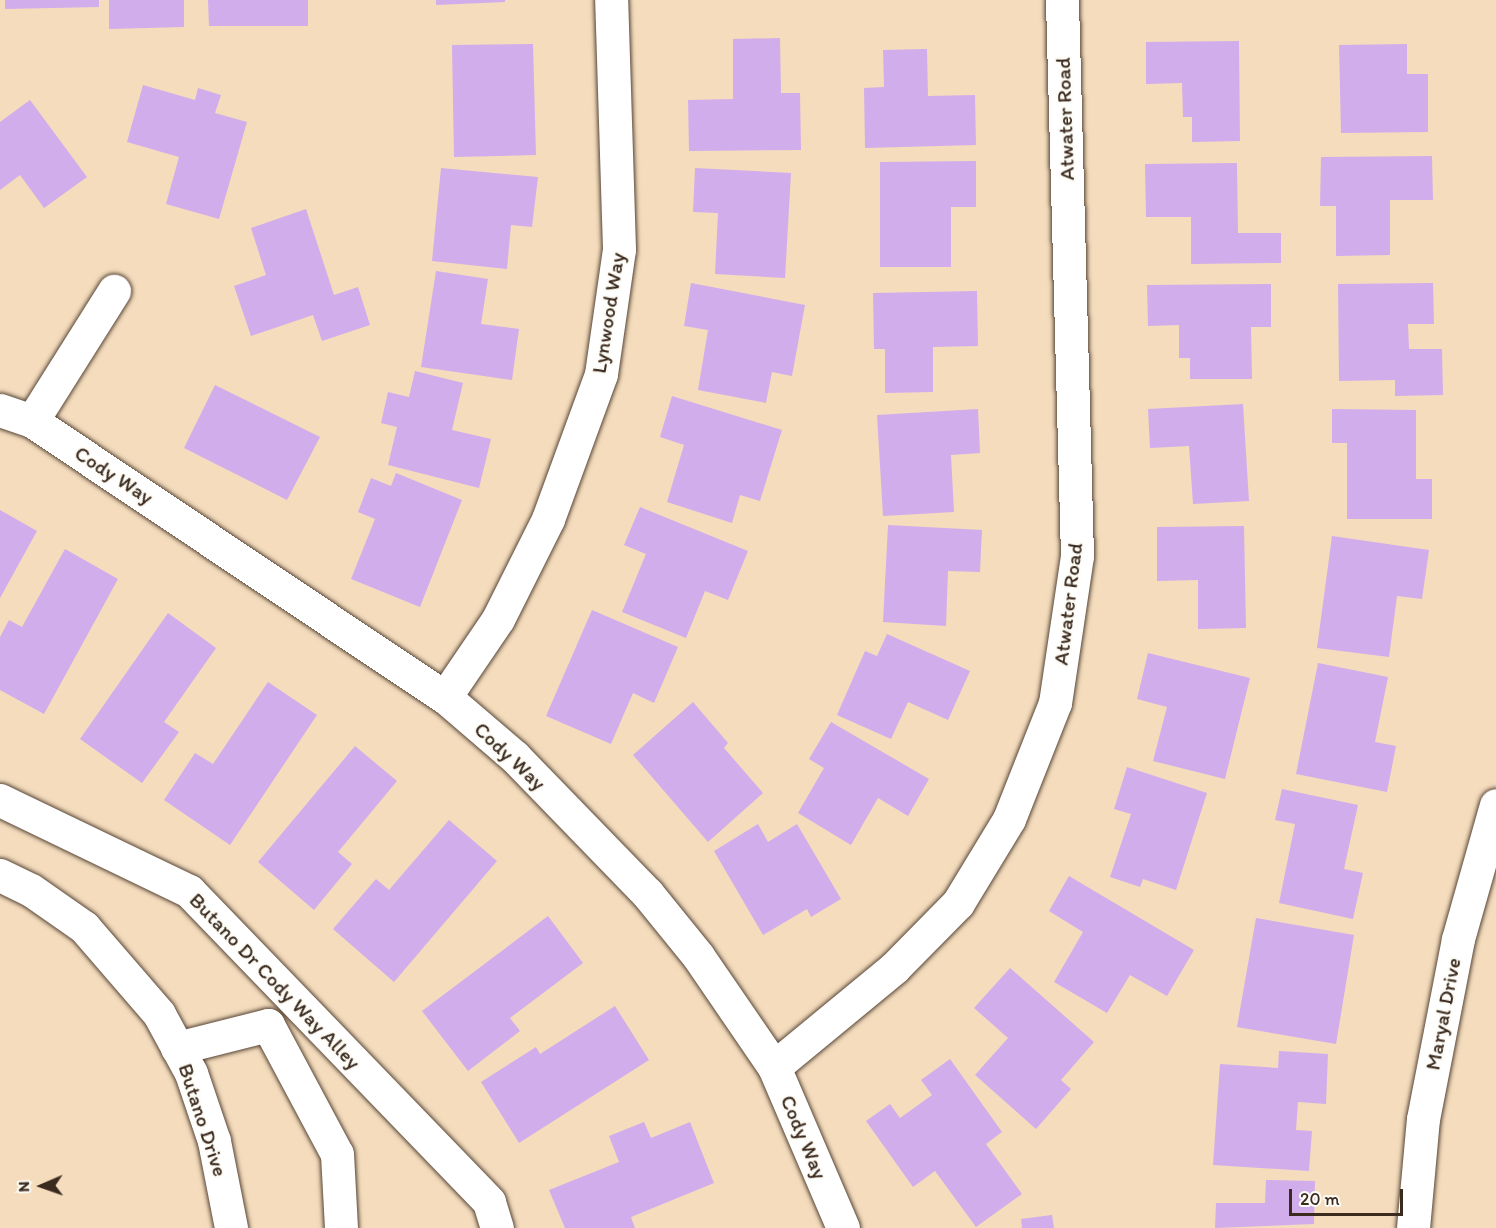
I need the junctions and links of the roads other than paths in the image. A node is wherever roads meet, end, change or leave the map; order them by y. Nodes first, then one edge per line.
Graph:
1 (611, 0) edge
2 (1062, 0) edge
3 (114, 291) dead end
4 (0, 410) edge
5 (32, 421) junction
6 (445, 698) junction
7 (0, 800) edge
8 (1496, 805) edge
9 (0, 875) edge
10 (177, 1048) junction
11 (774, 1067) junction
12 (231, 1228) edge
13 (341, 1228) edge
14 (497, 1228) edge
15 (843, 1228) edge
16 (1413, 1228) edge

1 - 6 street, Lynwood Way
2 - 11 street, Atwater Road
3 - 5 street
4 - 5 street, Cody Way
5 - 6 street, Cody Way
6 - 11 street, Cody Way
7 - 14 street, Butano Dr Cody Way Alley
8 - 16 street, Maryal Drive
9 - 10 street, Butano Drive
10 - 12 street, Butano Drive
10 - 13 street
11 - 15 street, Cody Way

